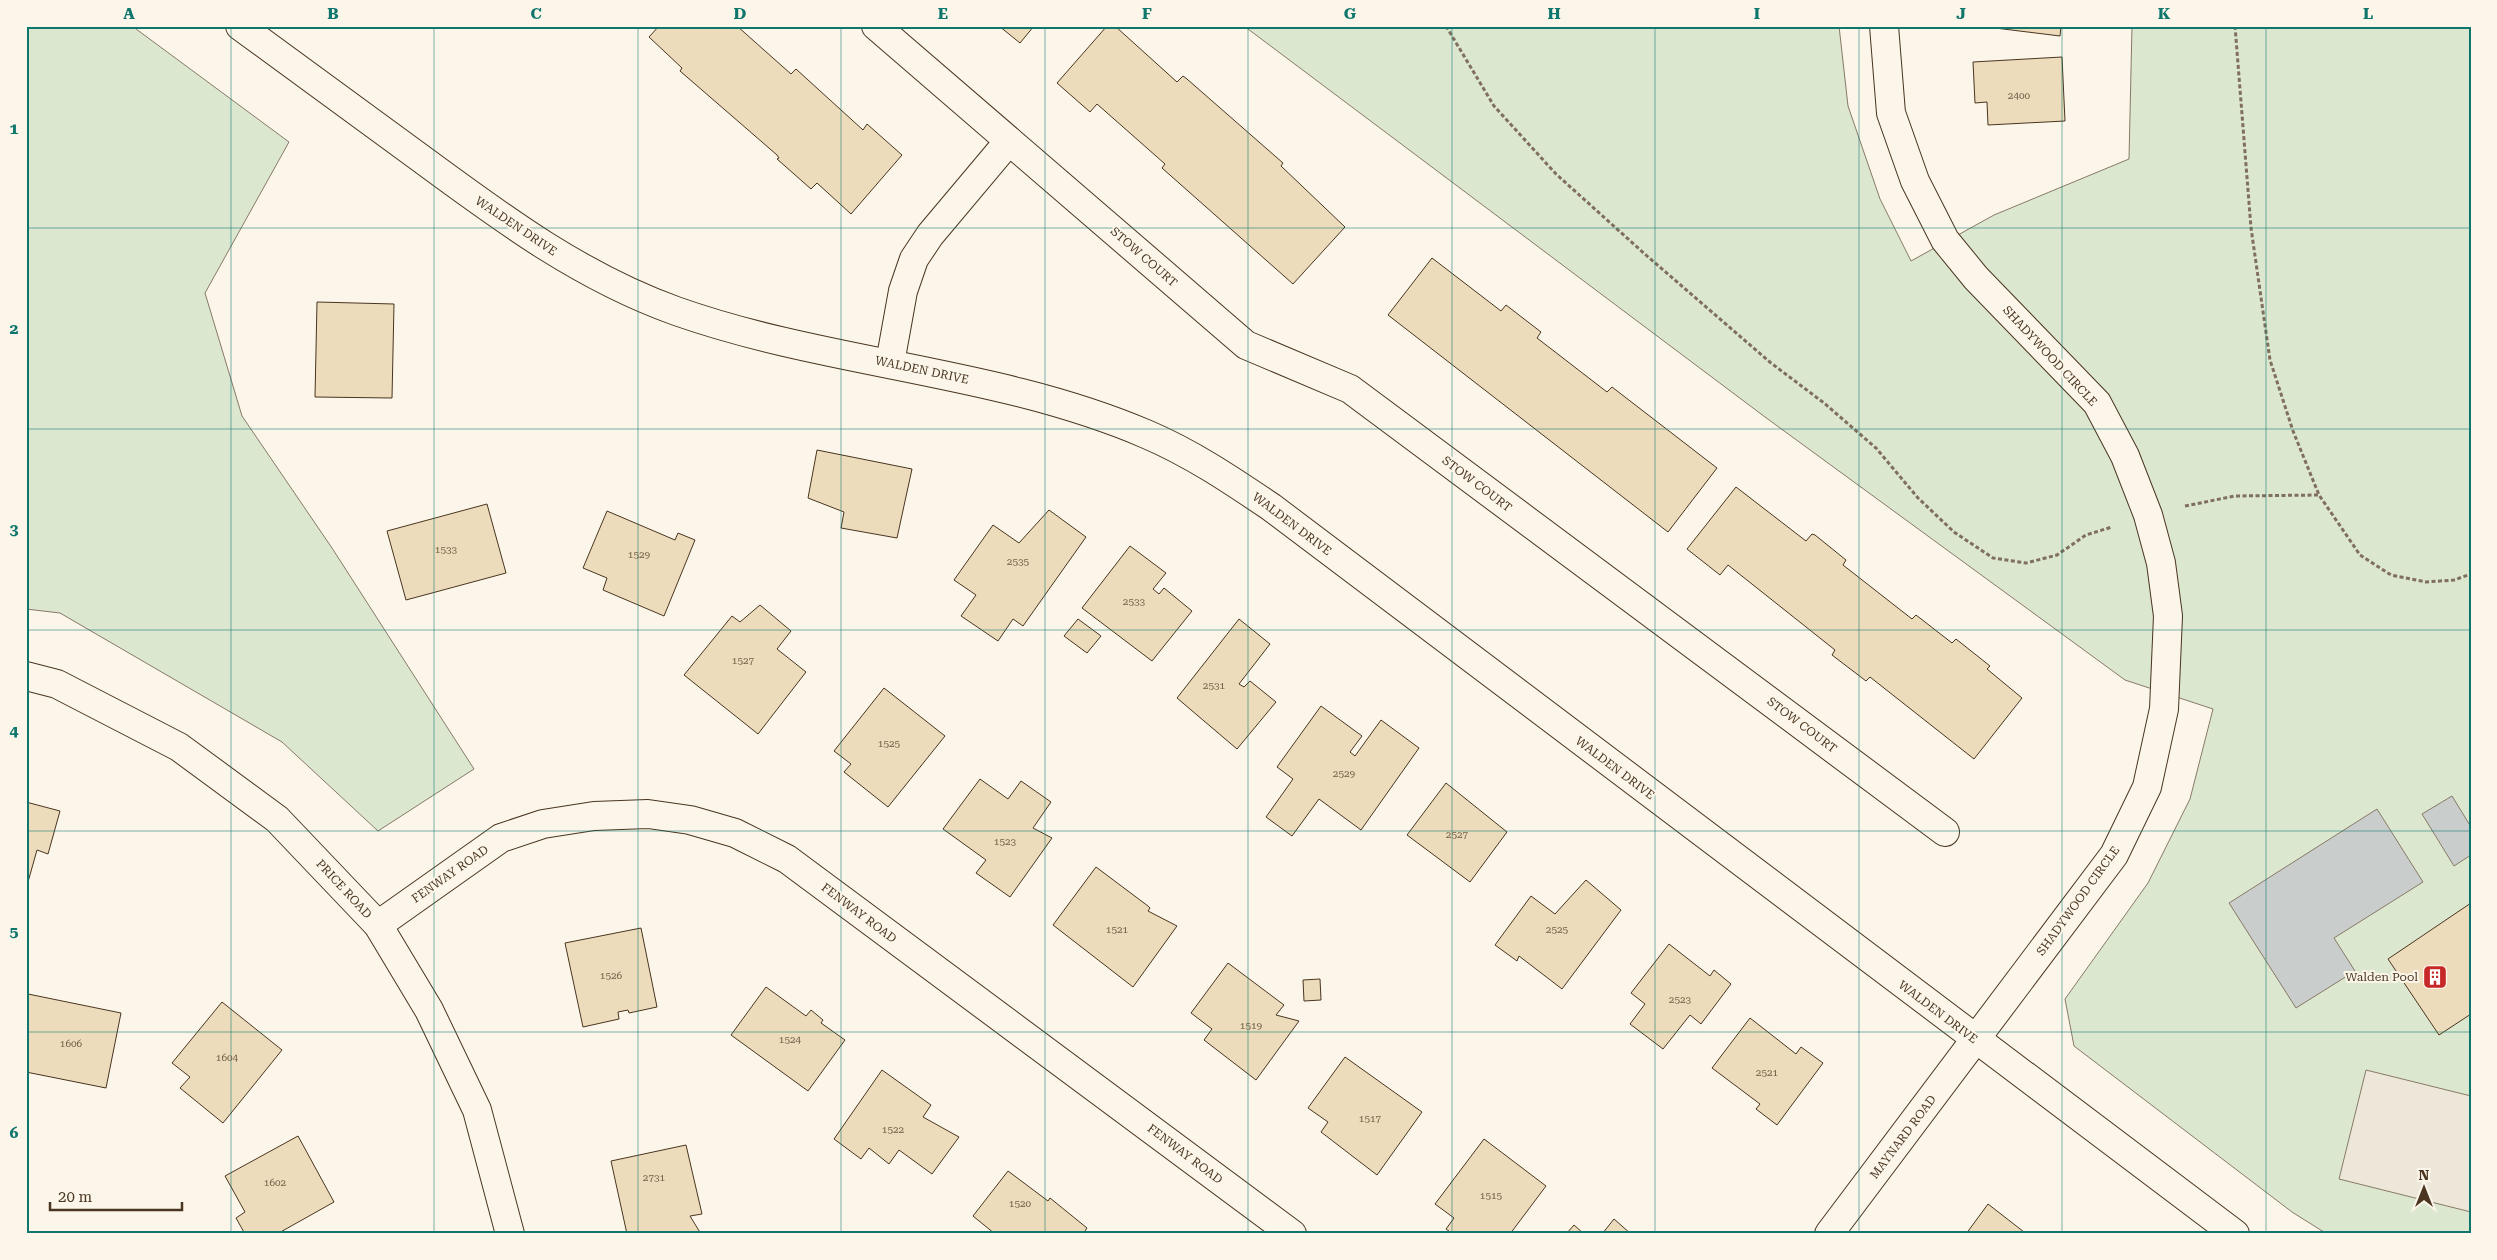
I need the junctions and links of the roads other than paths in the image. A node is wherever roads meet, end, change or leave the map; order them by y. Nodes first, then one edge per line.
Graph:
1 (240, 26) edge
2 (876, 26) edge
3 (1884, 26) edge
4 (1009, 141) junction
5 (890, 363) junction
6 (26, 676) edge
7 (1945, 832) dead end
8 (378, 926) junction
9 (1976, 1040) junction
10 (510, 1234) edge
11 (1292, 1234) edge
12 (1829, 1234) edge
13 (2235, 1234) edge

1 - 5 street, WALDEN DRIVE
2 - 4 street, STOW COURT
3 - 9 street, SHADYWOOD CIRCLE
4 - 5 street
4 - 7 street, STOW COURT
5 - 9 street, WALDEN DRIVE
6 - 8 street, PRICE ROAD
8 - 10 street, PRICE ROAD
8 - 11 street, FENWAY ROAD
9 - 12 street, MAYNARD ROAD
9 - 13 street, WALDEN DRIVE

